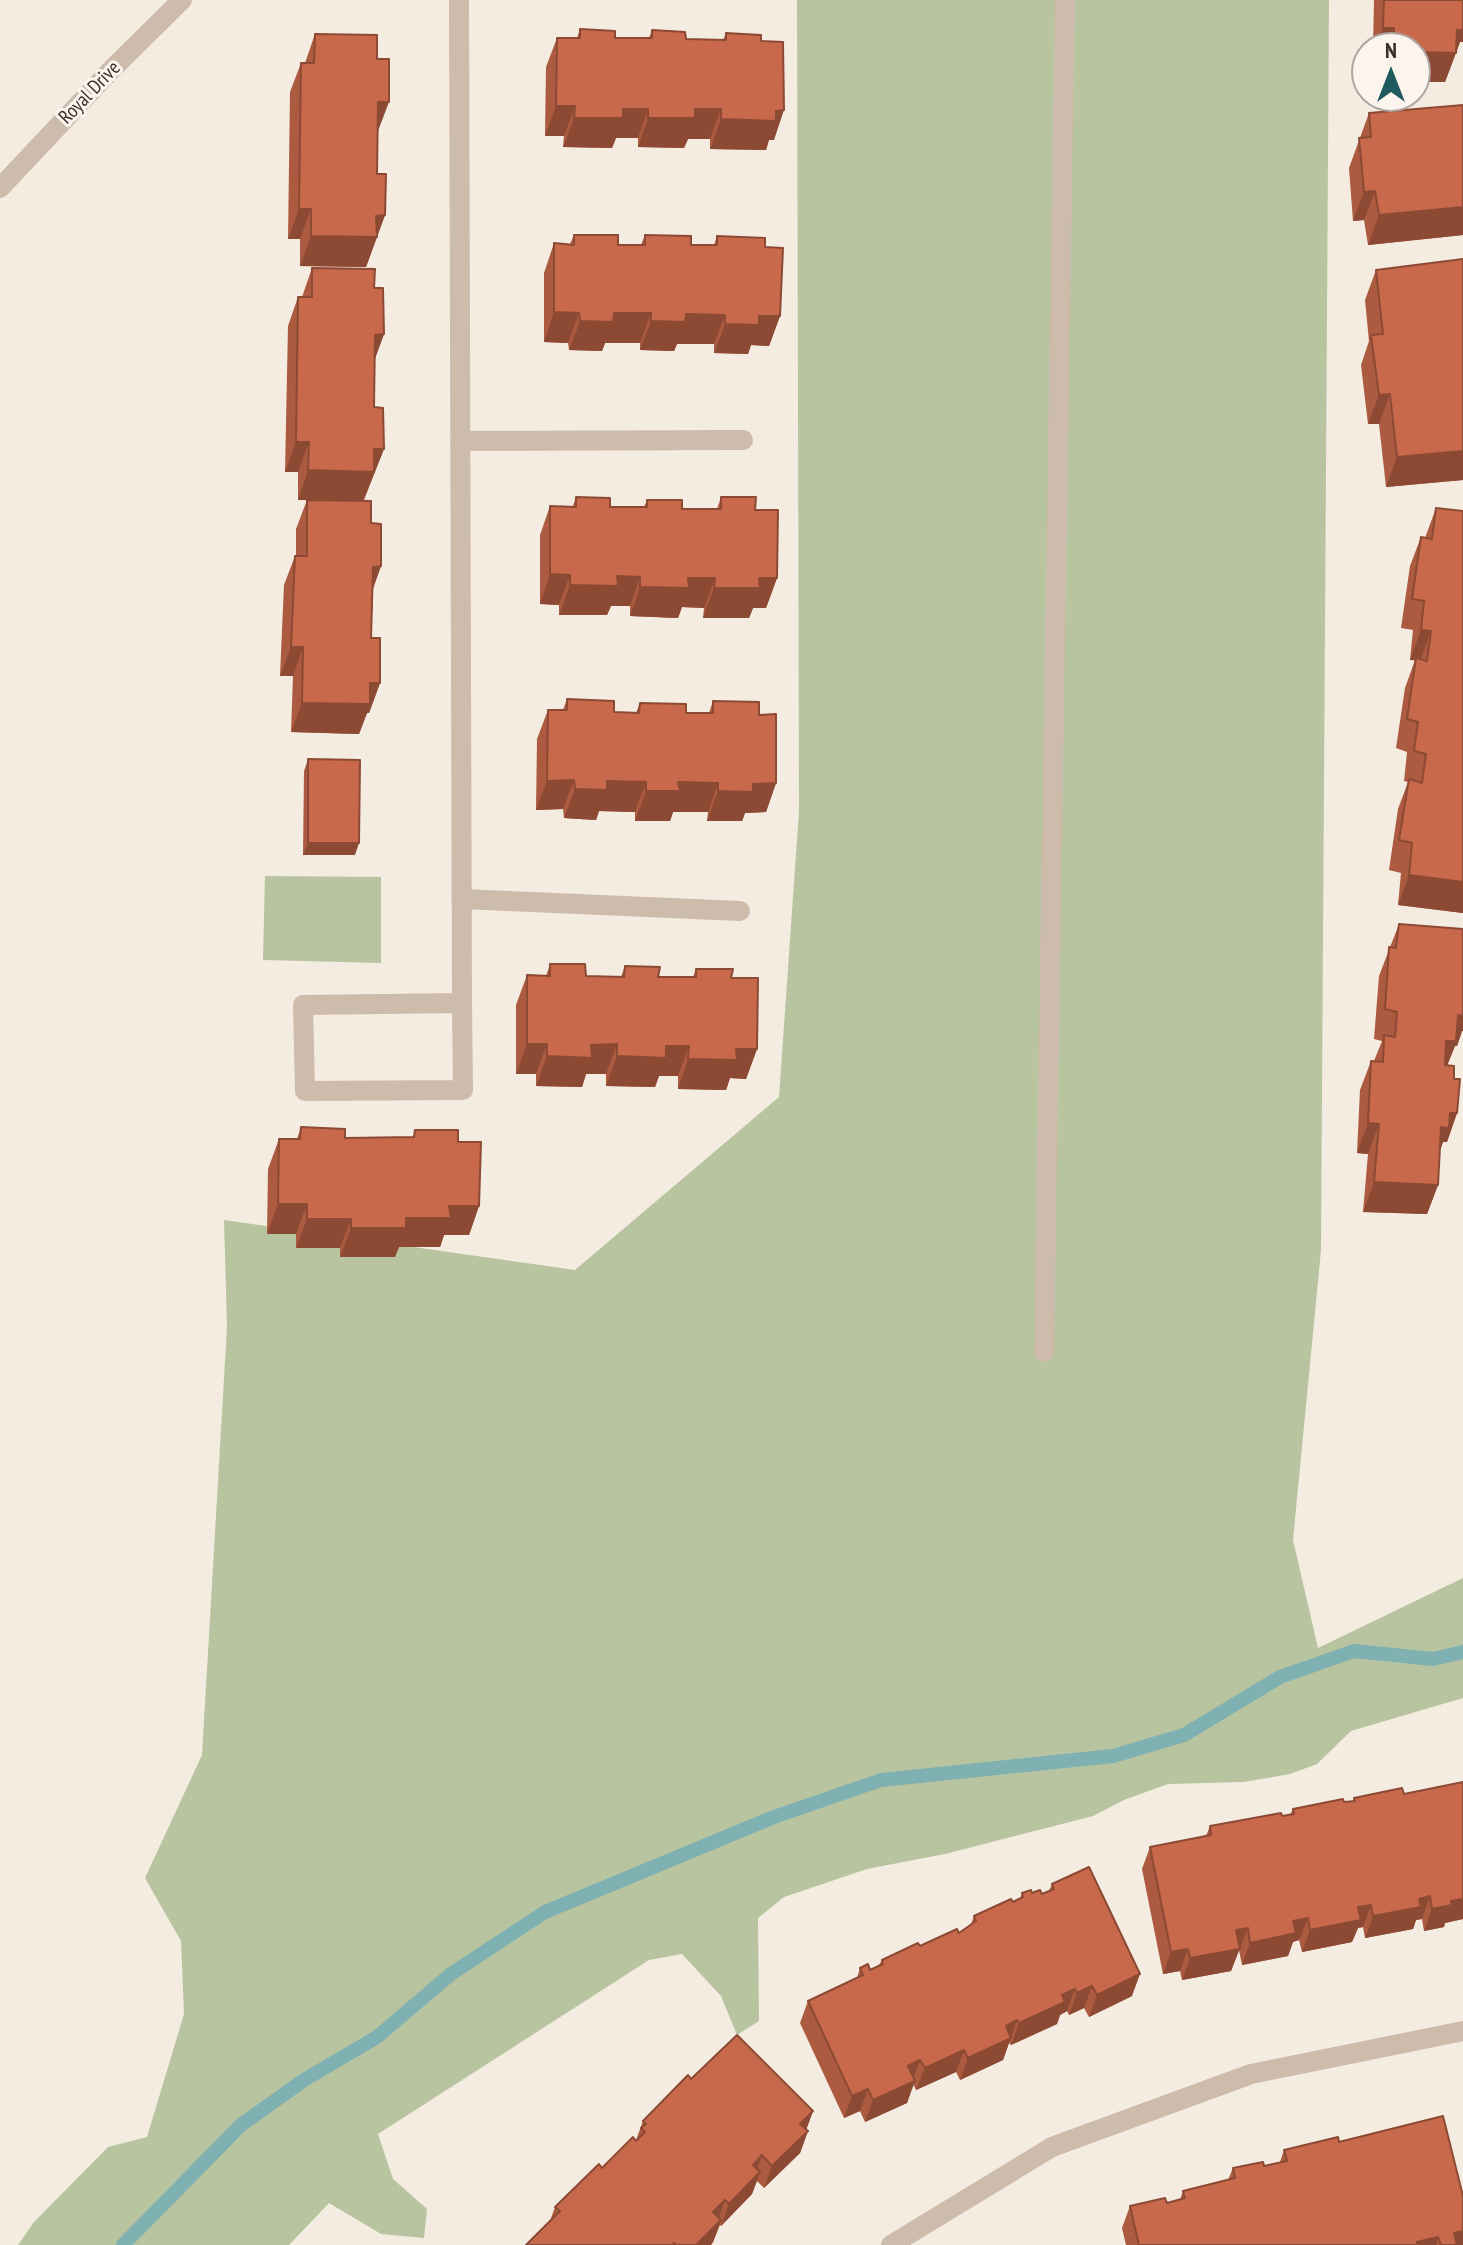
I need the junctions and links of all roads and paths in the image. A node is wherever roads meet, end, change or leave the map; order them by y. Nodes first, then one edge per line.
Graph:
1 (182, 0) edge
2 (459, 0) edge
3 (1065, 0) edge
4 (0, 188) edge
5 (743, 440) dead end
6 (460, 441) junction
7 (462, 899) junction
8 (740, 911) dead end
9 (462, 1003) junction
10 (1044, 1352) dead end
11 (1463, 2031) edge
12 (891, 2245) edge

1 - 4 street, Royal Drive
2 - 6 street
3 - 10 street
5 - 6 street
6 - 7 street
7 - 8 street
7 - 9 street
9 - 9 street
11 - 12 street

